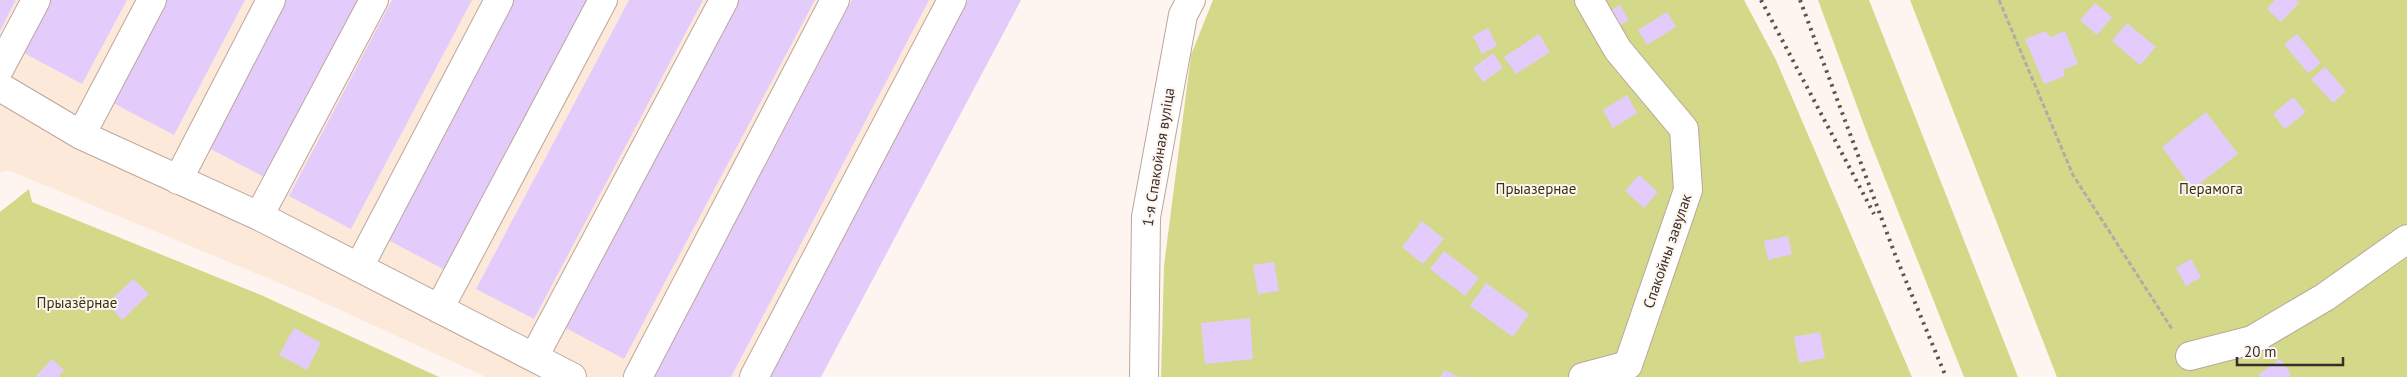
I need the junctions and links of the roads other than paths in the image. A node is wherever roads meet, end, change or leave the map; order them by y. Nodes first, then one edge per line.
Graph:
1 (36, 0) edge
2 (152, 0) edge
3 (271, 0) edge
4 (374, 0) edge
5 (498, 0) edge
6 (603, 0) edge
7 (724, 0) edge
8 (835, 0) edge
9 (952, 0) edge
10 (1191, 0) edge
11 (1590, 0) edge
12 (0, 68) edge
13 (0, 87) edge
14 (81, 135) junction
15 (178, 180) junction
16 (259, 216) junction
17 (2407, 239) edge
18 (359, 267) junction
19 (438, 309) junction
20 (2190, 356) road end
21 (534, 357) junction
22 (1632, 371) edge
23 (572, 377) edge
24 (638, 377) edge
25 (754, 377) edge
26 (1144, 377) edge
27 (1583, 377) edge

1 - 12 street
2 - 14 street
3 - 15 street
4 - 16 street
5 - 18 street
6 - 19 street
7 - 21 street
8 - 24 street
9 - 25 street
10 - 26 street, 1-я Спакойная вуліца
11 - 22 street, Спакойны завулак
13 - 14 street
14 - 15 street
15 - 16 street
16 - 18 street
17 - 20 street
18 - 19 street
19 - 21 street
21 - 23 street
22 - 27 street, Спакойны завулак

